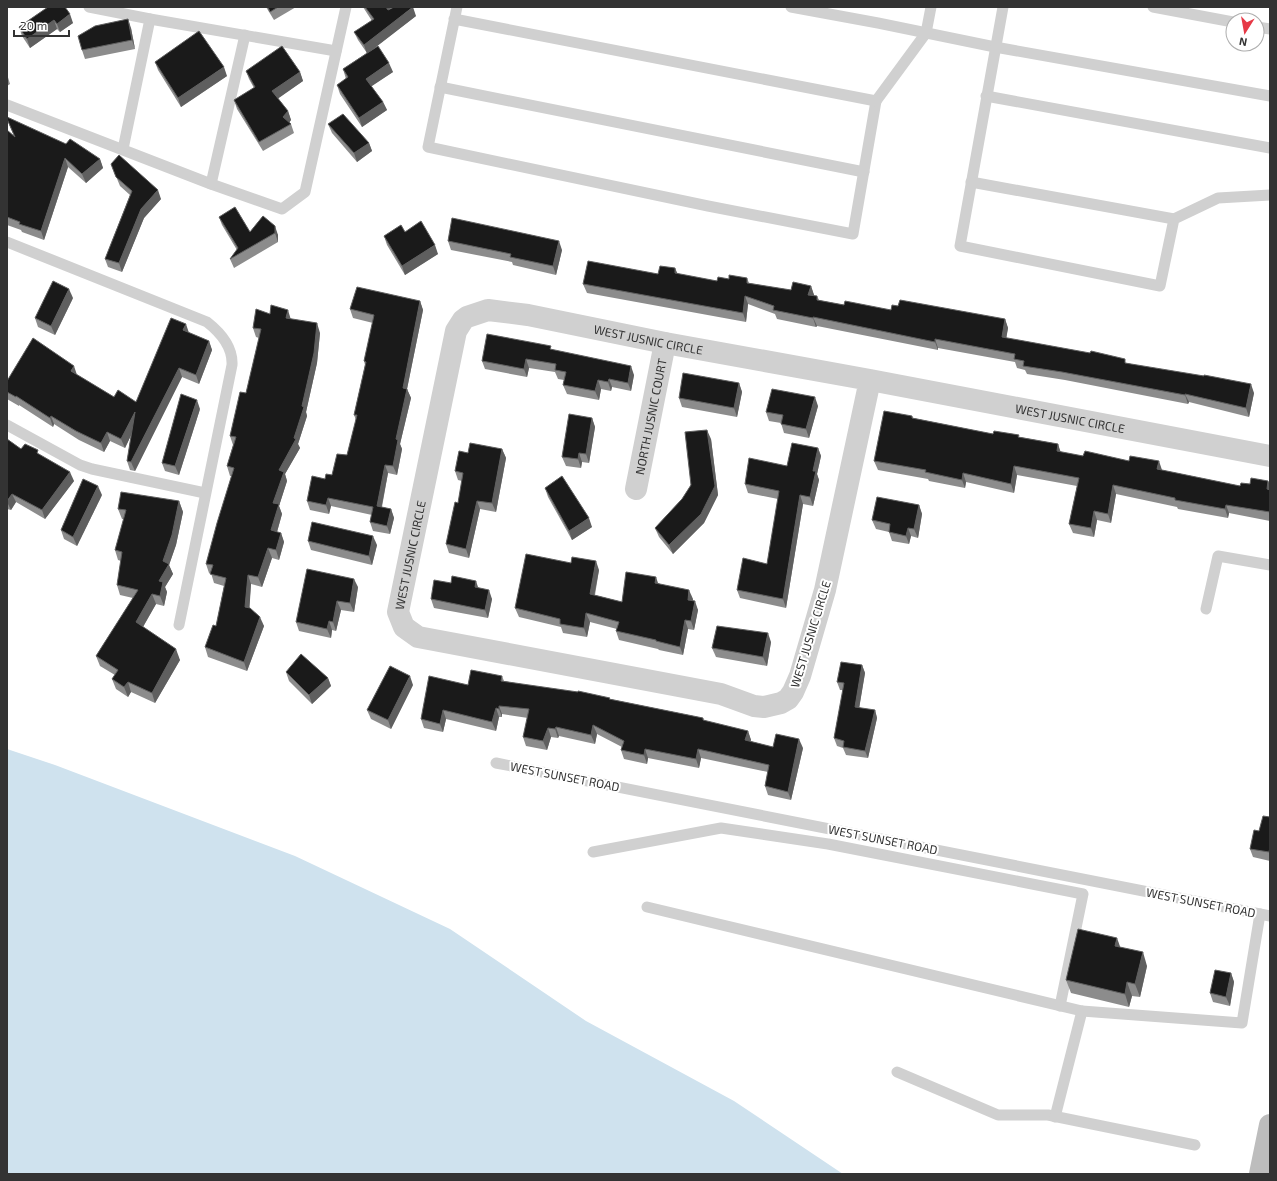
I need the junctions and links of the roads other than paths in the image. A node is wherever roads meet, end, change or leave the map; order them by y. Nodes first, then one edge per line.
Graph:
1 (89, 7) edge
2 (346, 7) edge
3 (457, 7) edge
4 (791, 7) edge
5 (931, 7) edge
6 (1003, 7) edge
7 (1153, 7) edge
8 (150, 19) junction
9 (454, 19) junction
10 (1225, 20) edge
11 (926, 33) junction
12 (245, 35) junction
13 (995, 47) junction
14 (336, 51) junction
15 (440, 87) junction
16 (986, 96) junction
17 (1270, 96) edge
18 (876, 101) junction
19 (7, 105) edge
20 (1270, 148) edge
21 (123, 149) junction
22 (864, 172) junction
23 (971, 182) junction
24 (211, 184) junction
25 (1270, 195) edge
26 (1174, 219) junction
27 (7, 242) edge
28 (665, 343) junction
29 (870, 380) junction
30 (7, 425) edge
31 (1270, 456) edge
32 (636, 490) dead end
33 (205, 492) junction
34 (1270, 565) edge
35 (1206, 609) dead end
36 (179, 625) dead end
37 (496, 763) dead end
38 (593, 852) dead end
39 (647, 907) dead end
40 (1265, 915) edge
41 (1060, 1006) junction
42 (1082, 1011) junction
43 (896, 1072) dead end
44 (1055, 1117) junction
45 (1270, 1125) edge
46 (1195, 1145) dead end
47 (1265, 1161) edge

1 - 8 lane
2 - 14 lane
3 - 9 lane
4 - 11 lane
5 - 11 lane
6 - 13 lane
7 - 10 lane
8 - 12 lane
8 - 21 lane
9 - 15 lane
9 - 18 lane
11 - 13 lane
11 - 18 lane
12 - 14 lane
12 - 24 lane
13 - 16 lane
13 - 17 lane
14 - 24 lane
15 - 22 lane
15 - 22 lane
16 - 20 lane
16 - 23 lane
18 - 22 lane
19 - 21 lane
21 - 24 lane
23 - 26 lane
23 - 26 lane
25 - 26 lane
27 - 33 lane
28 - 29 street, WEST JUSNIC CIRCLE
28 - 29 street, WEST JUSNIC CIRCLE
28 - 32 street, NORTH JUSNIC COURT
29 - 31 street, WEST JUSNIC CIRCLE
30 - 33 lane
33 - 36 lane
34 - 35 lane
37 - 40 lane, WEST SUNSET ROAD
38 - 41 lane
39 - 41 lane
40 - 42 lane
41 - 42 lane
42 - 44 lane
43 - 44 lane
44 - 46 lane
45 - 47 street

